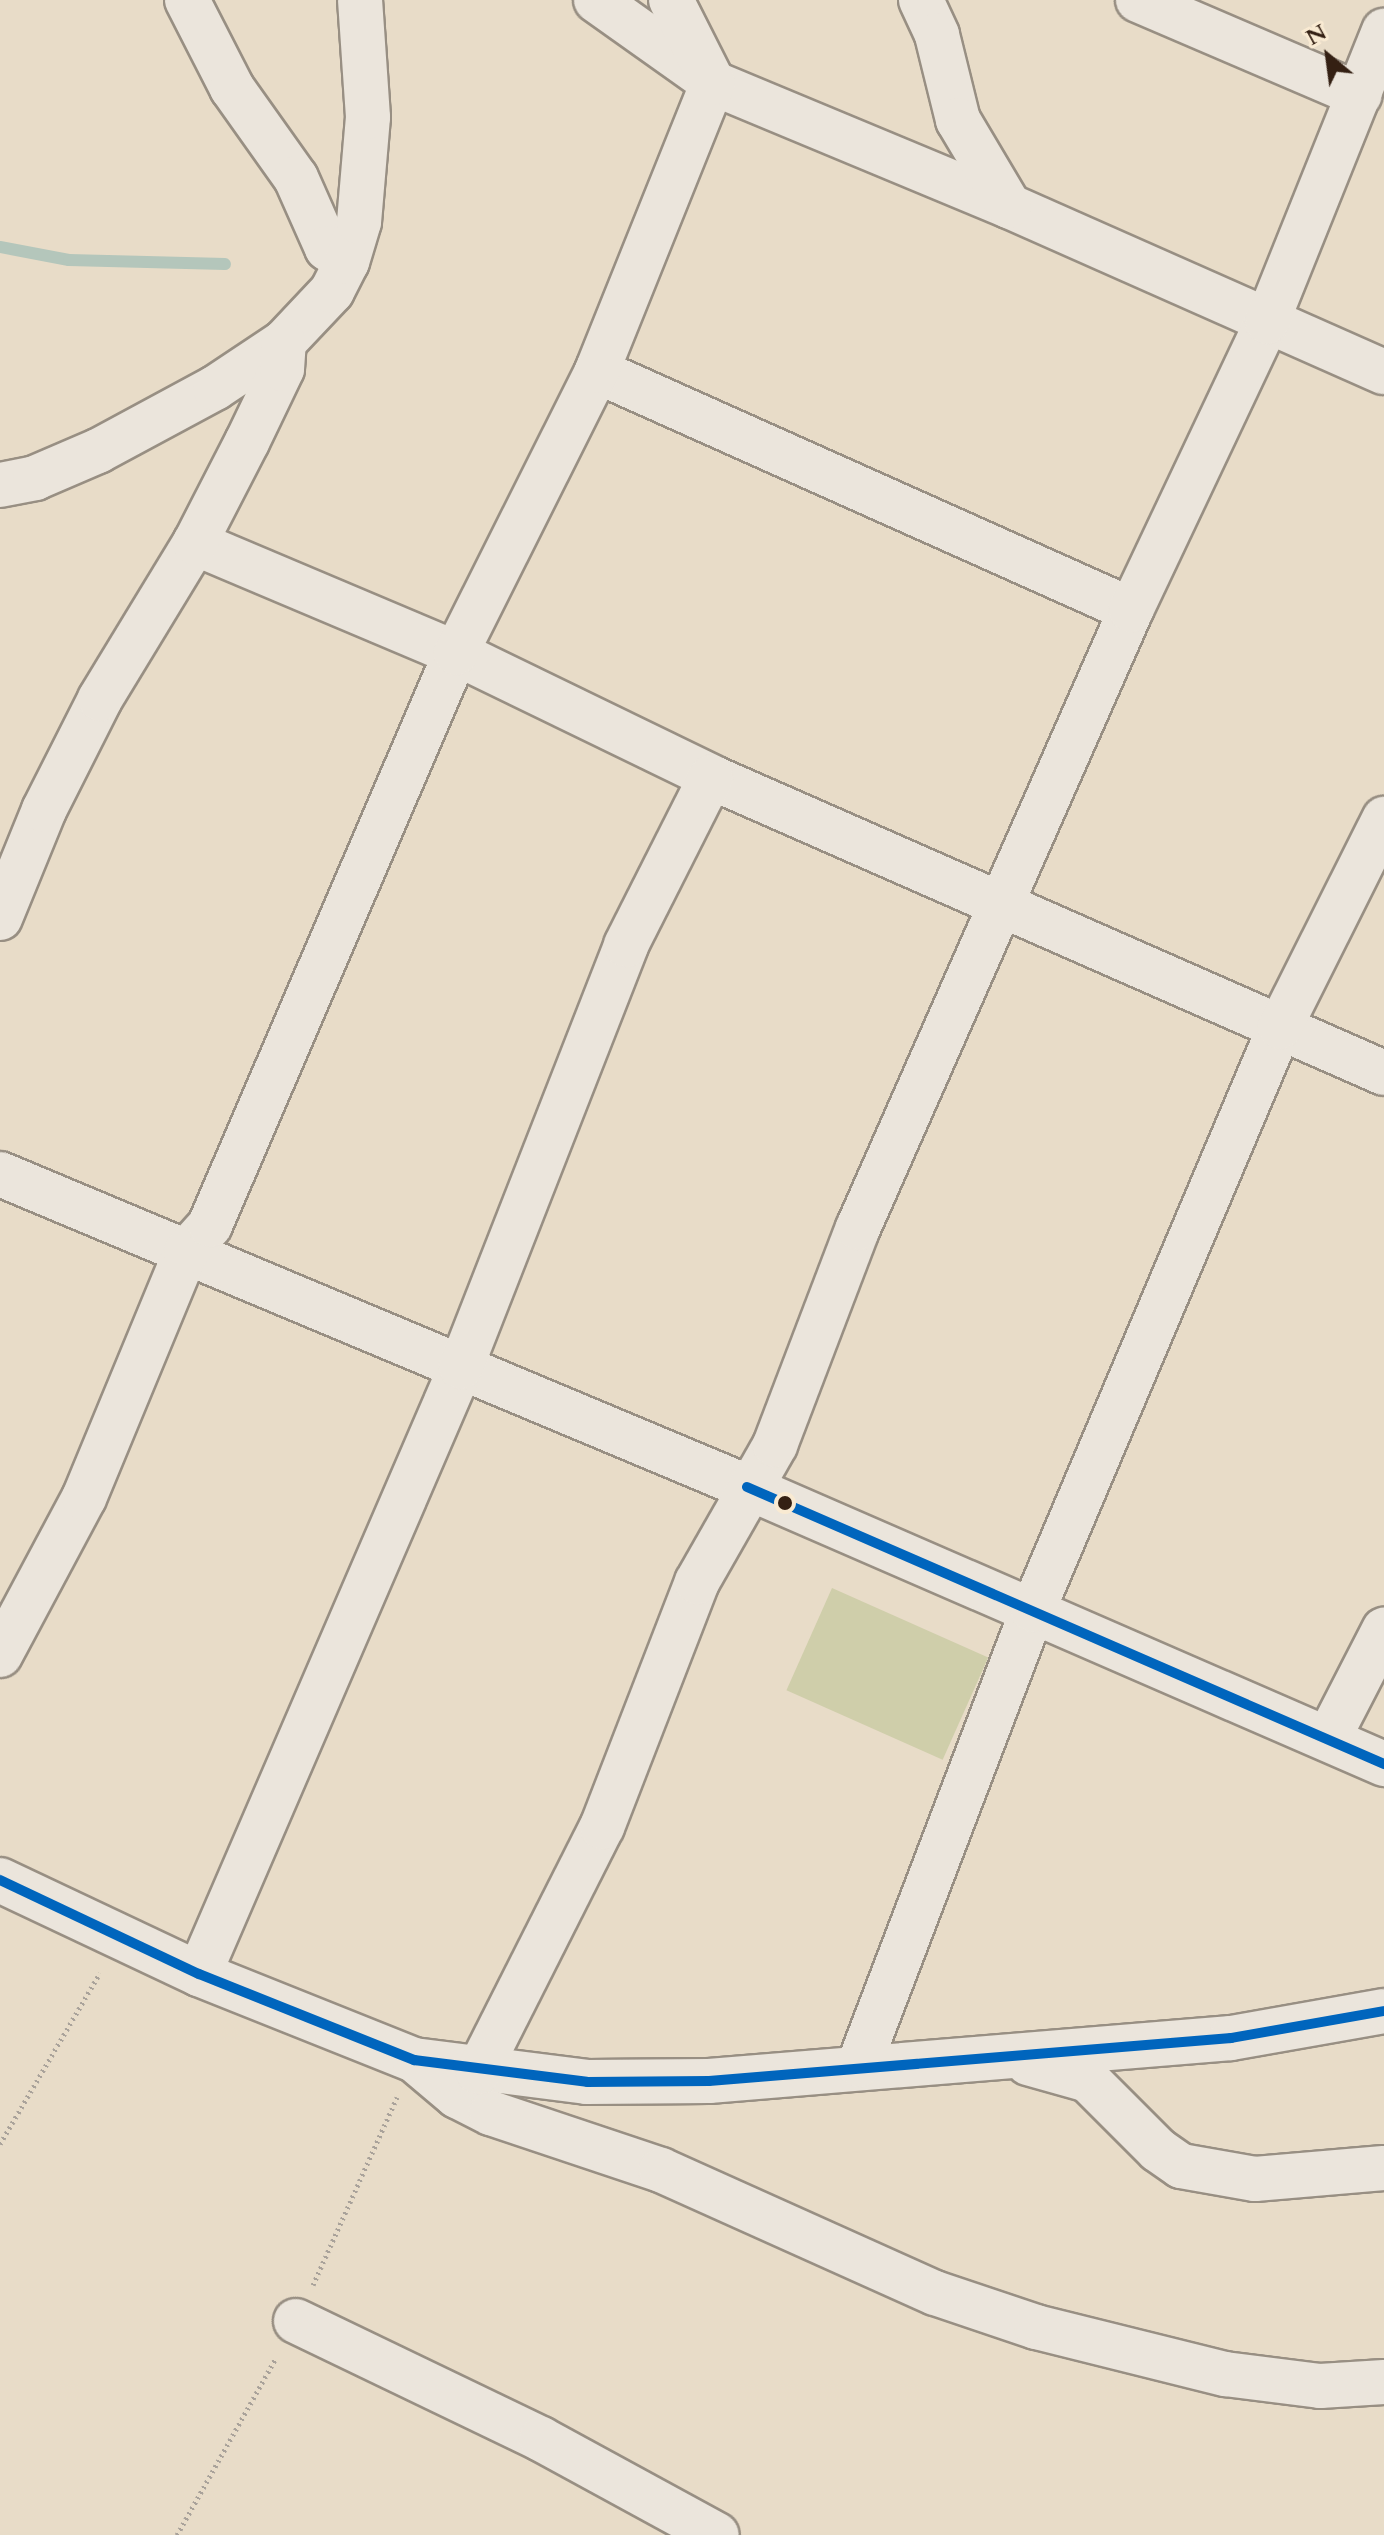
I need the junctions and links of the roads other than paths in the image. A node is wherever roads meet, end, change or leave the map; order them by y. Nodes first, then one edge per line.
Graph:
1 (187, 0) edge
2 (360, 0) edge
3 (596, 0) edge
4 (671, 0) edge
5 (921, 0) edge
6 (1138, 0) edge
7 (1384, 31) edge
8 (713, 83) junction
9 (1360, 95) junction
10 (1009, 206) junction
11 (347, 262) junction
12 (1267, 322) junction
13 (284, 342) junction
14 (597, 371) junction
15 (1384, 372) edge
16 (0, 485) edge
17 (195, 543) junction
18 (1131, 610) junction
19 (456, 653) junction
20 (711, 777) junction
21 (1384, 819) edge
22 (1004, 905) junction
23 (0, 918) edge
24 (1280, 1027) junction
25 (1384, 1073) edge
26 (0, 1174) edge
27 (186, 1252) junction
28 (461, 1367) junction
29 (747, 1487) junction
30 (1033, 1610) junction
31 (1384, 1630) edge
32 (0, 1655) edge
33 (1328, 1739) junction
34 (1384, 1764) edge
35 (0, 1880) edge
36 (199, 1974) junction
37 (1384, 2011) edge
38 (998, 2055) junction
39 (414, 2060) junction
40 (859, 2065) junction
41 (478, 2072) junction
42 (1384, 2168) edge
43 (296, 2321) dead end
44 (1384, 2382) edge
45 (717, 2535) edge

1 - 11 street
2 - 11 street
3 - 8 street
4 - 8 street
5 - 10 street
6 - 9 street
7 - 9 street
8 - 10 street
8 - 14 street
9 - 12 street
10 - 12 street
11 - 13 street
12 - 15 street
12 - 18 street
13 - 16 street
13 - 17 street
14 - 18 street
14 - 19 street
17 - 19 street
17 - 23 street
18 - 22 street
19 - 20 street
19 - 27 street
20 - 22 street
20 - 28 street
21 - 24 street
22 - 24 street
22 - 29 street
24 - 25 street
24 - 30 street
26 - 27 street
27 - 28 street
27 - 32 street
28 - 29 street
28 - 36 street
29 - 30 street
29 - 41 street
30 - 33 street
30 - 40 street
31 - 33 street
33 - 34 street
35 - 36 street
36 - 39 street
37 - 38 street
38 - 40 street
38 - 42 street
39 - 41 street
39 - 44 street
40 - 41 street
43 - 45 street

